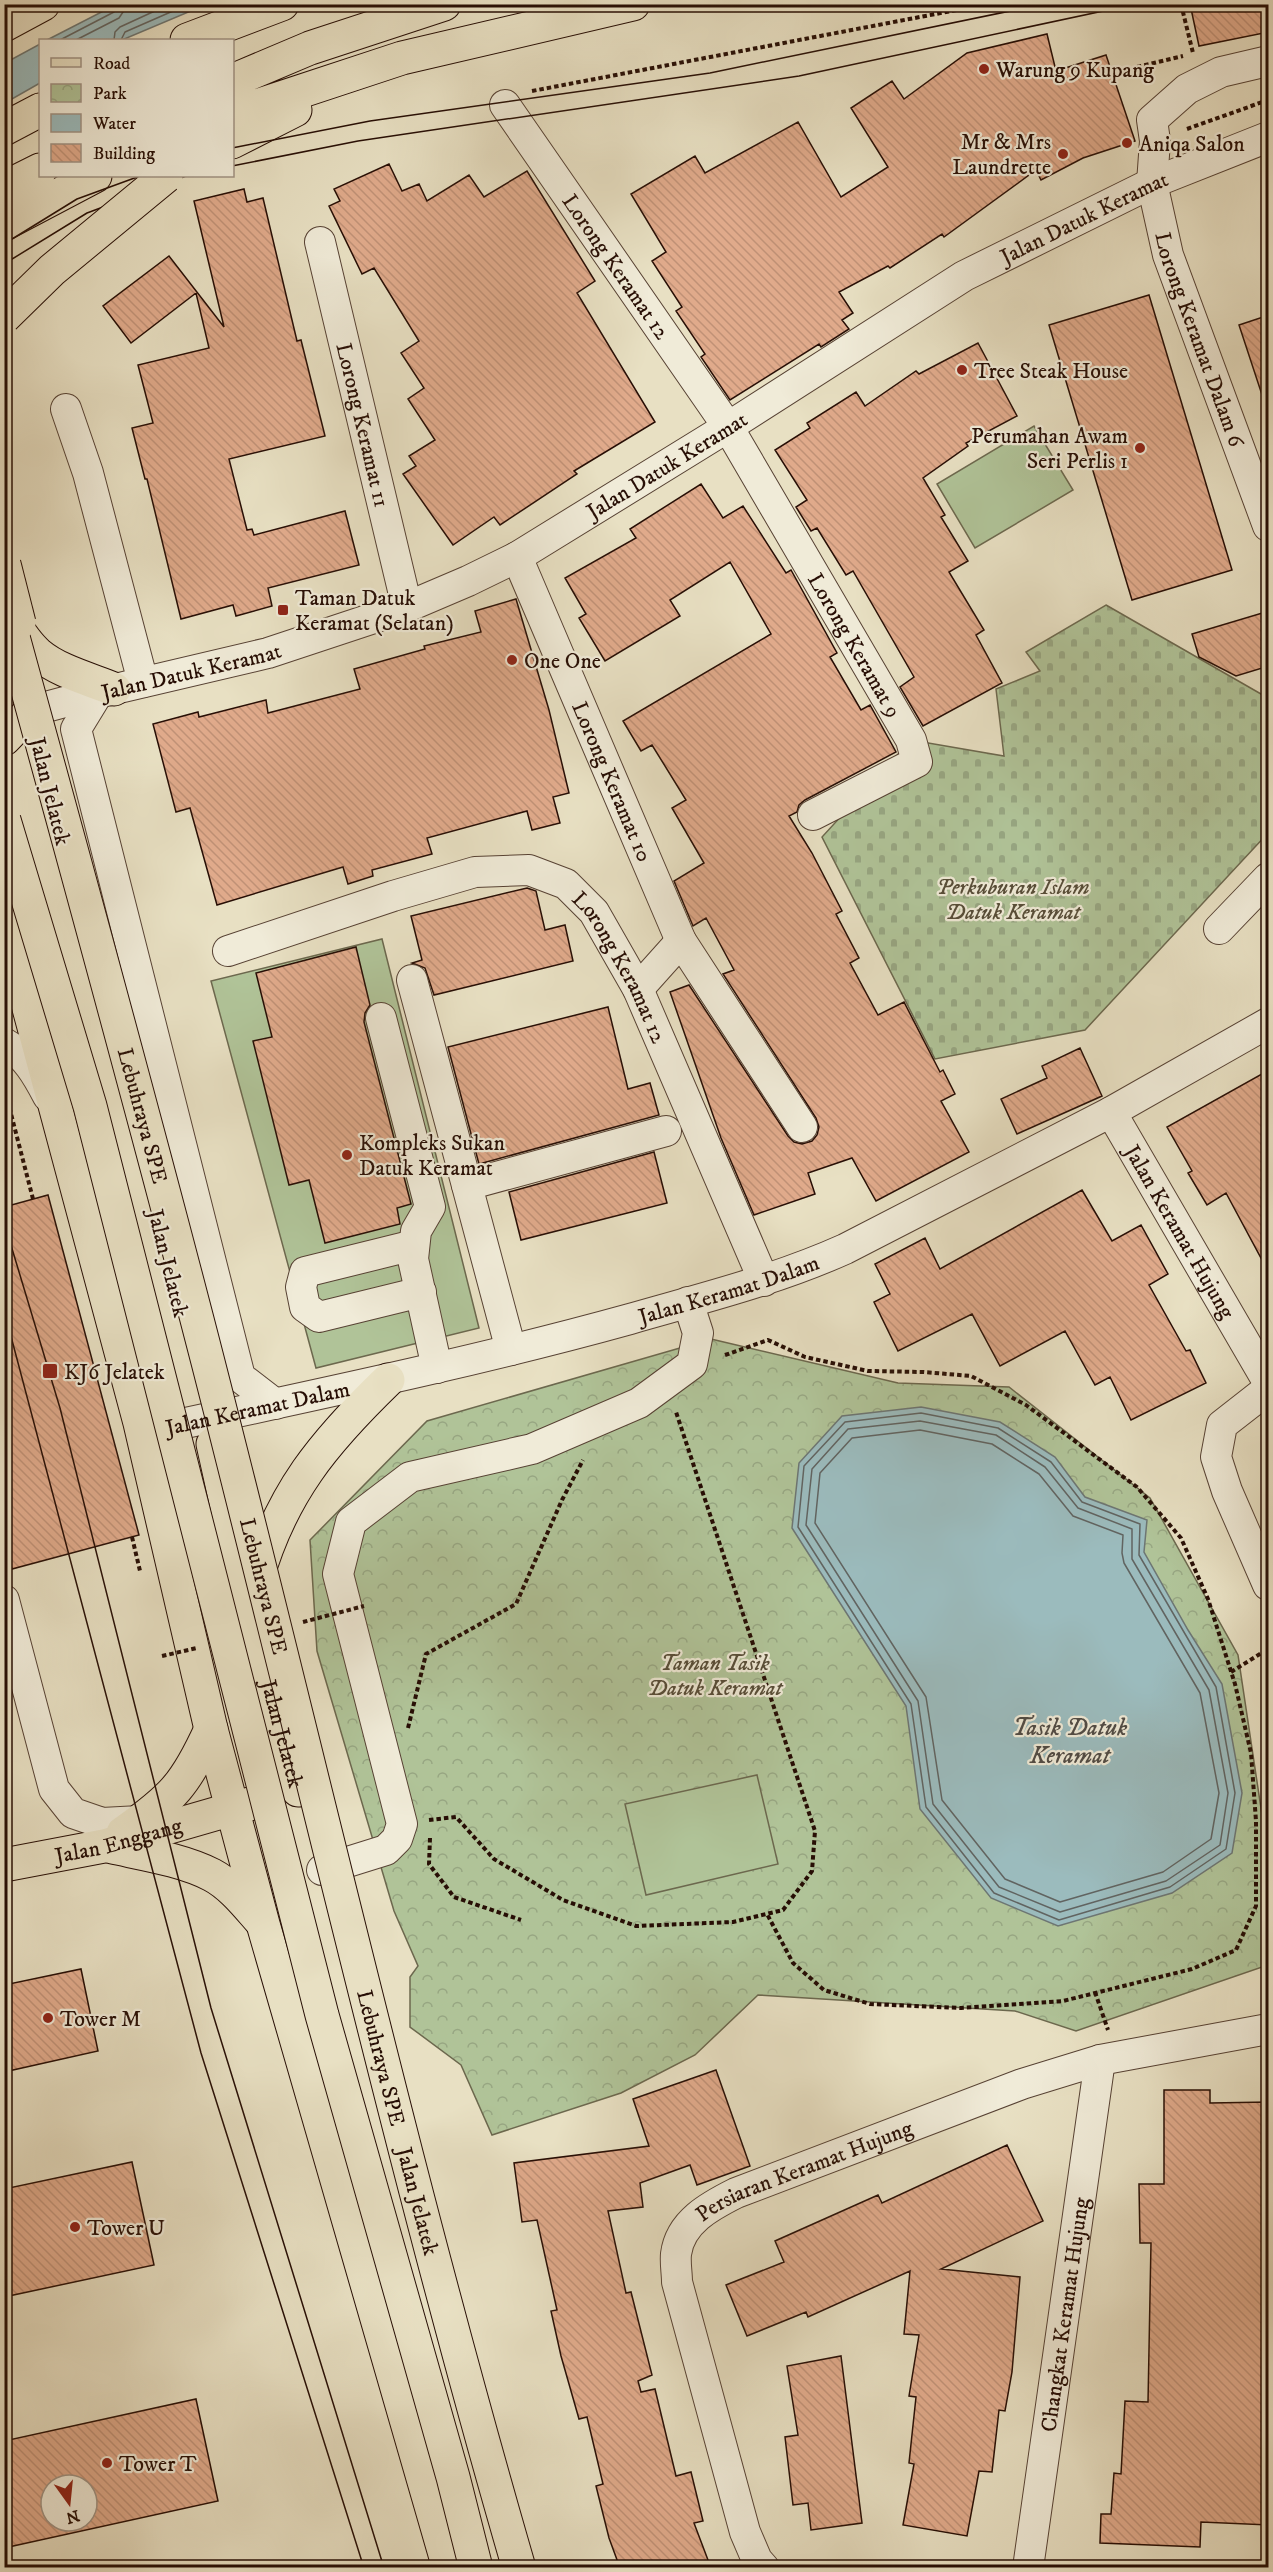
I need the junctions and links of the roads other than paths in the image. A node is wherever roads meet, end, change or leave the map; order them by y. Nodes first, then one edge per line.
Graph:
1 (44, 4) edge
2 (282, 4) edge
3 (444, 4) edge
4 (633, 4) edge
5 (4, 25) edge
6 (190, 39) edge
7 (402, 58) junction
8 (1269, 61) edge
9 (234, 80) edge
10 (505, 105) road end
11 (39, 111) edge
12 (234, 113) edge
13 (4, 129) edge
14 (1269, 137) edge
15 (234, 141) edge
16 (93, 177) edge
17 (165, 177) edge
18 (1152, 183) junction
19 (4, 224) edge
20 (320, 242) dead end
21 (4, 317) edge
22 (66, 410) dead end
23 (728, 427) junction
24 (1269, 526) edge
25 (518, 557) junction
26 (4, 564) edge
27 (4, 604) edge
28 (407, 607) junction
29 (4, 610) edge
30 (118, 688) junction
31 (31, 711) junction
32 (4, 739) edge
33 (813, 815) dead end
34 (4, 819) edge
35 (1269, 878) edge
36 (7, 922) edge
37 (1219, 929) dead end
38 (681, 941) junction
39 (228, 951) dead end
40 (4, 968) edge
41 (412, 980) dead end
42 (638, 989) junction
43 (381, 1018) dead end
44 (1269, 1023) edge
45 (4, 1043) edge
46 (138, 1092) junction
47 (1111, 1112) junction
48 (58, 1115) junction
49 (802, 1127) dead end
50 (666, 1131) dead end
51 (467, 1185) junction
52 (414, 1245) junction
53 (764, 1281) junction
54 (421, 1292) junction
55 (688, 1302) junction
56 (511, 1350) junction
57 (437, 1368) junction
58 (388, 1380) junction
59 (1269, 1382) edge
60 (1269, 1389) edge
61 (275, 1404) junction
62 (208, 1418) junction
63 (142, 1432) junction
64 (1269, 1585) edge
65 (4, 1600) edge
66 (249, 1606) junction
67 (211, 1729) junction
68 (284, 1733) junction
69 (232, 1810) junction
70 (140, 1821) junction
71 (104, 1846) junction
72 (4, 1865) edge
73 (322, 1870) junction
74 (263, 1924) junction
75 (1269, 2029) edge
76 (1108, 2058) junction
77 (449, 2568) edge
78 (476, 2568) edge
79 (519, 2568) edge
80 (531, 2568) edge
81 (764, 2568) edge
82 (1028, 2568) edge

1 - 5 main road
2 - 6 main road
3 - 9 main road
4 - 7 main road
7 - 12 main road
7 - 15 main road
8 - 18 street, Lorong Keramat Dalam 6
10 - 23 street, Lorong Keramat 12
11 - 13 main road
14 - 18 street, Jalan Datuk Keramat
16 - 19 main road
17 - 21 main road, bridge
18 - 23 street, Jalan Datuk Keramat
18 - 24 street, Lorong Keramat Dalam 6
20 - 28 street, Lorong Keramat 11
22 - 30 street
23 - 25 street, Jalan Datuk Keramat
23 - 33 street, Lorong Keramat 9
25 - 28 street, Jalan Datuk Keramat
25 - 38 street, Lorong Keramat 10
26 - 46 main road, bridge
27 - 46 main road, Lebuhraya SPE, bridge
28 - 30 street, Jalan Datuk Keramat
29 - 30 main road
29 - 31 main road, Jalan Jelatek
30 - 31 street, Jalan Datuk Keramat
30 - 61 street
31 - 32 main road
31 - 62 main road, Jalan Jelatek
34 - 78 main road, Lebuhraya SPE, bridge
35 - 37 street
36 - 40 street
36 - 48 main road
38 - 42 street
38 - 49 street, Lorong Keramat 10
39 - 42 street, Lorong Keramat 12
41 - 51 street
42 - 53 street, Lorong Keramat 12
43 - 52 street
44 - 47 street, Jalan Keramat Dalam
45 - 48 street
46 - 79 main road, Lebuhraya SPE, bridge
47 - 53 street, Jalan Keramat Dalam
47 - 59 street, Jalan Keramat Hujung
48 - 63 main road
50 - 51 street
51 - 56 street
52 - 54 street
52 - 54 street
53 - 55 street, Jalan Keramat Dalam
54 - 57 street
55 - 56 street, Jalan Keramat Dalam
55 - 73 street
56 - 57 street, Jalan Keramat Dalam
57 - 58 street, Jalan Keramat Dalam
58 - 61 street, Jalan Keramat Dalam
58 - 66 main road
60 - 64 street
61 - 62 street, Jalan Keramat Dalam
62 - 63 street, Jalan Keramat Dalam
62 - 66 main road, Jalan Jelatek
63 - 67 main road
65 - 70 street
66 - 68 main road, Jalan Jelatek
67 - 69 main road
67 - 70 main road
68 - 69 main road, Jalan Enggang
68 - 73 main road, Jalan Jelatek
69 - 71 main road, Jalan Enggang
69 - 74 main road
70 - 71 main road
71 - 72 main road, Jalan Enggang
71 - 74 main road
73 - 80 main road, Jalan Jelatek
74 - 77 main road
75 - 76 street, Persiaran Keramat Hujung
76 - 81 street, Persiaran Keramat Hujung
76 - 82 street, Changkat Keramat Hujung

